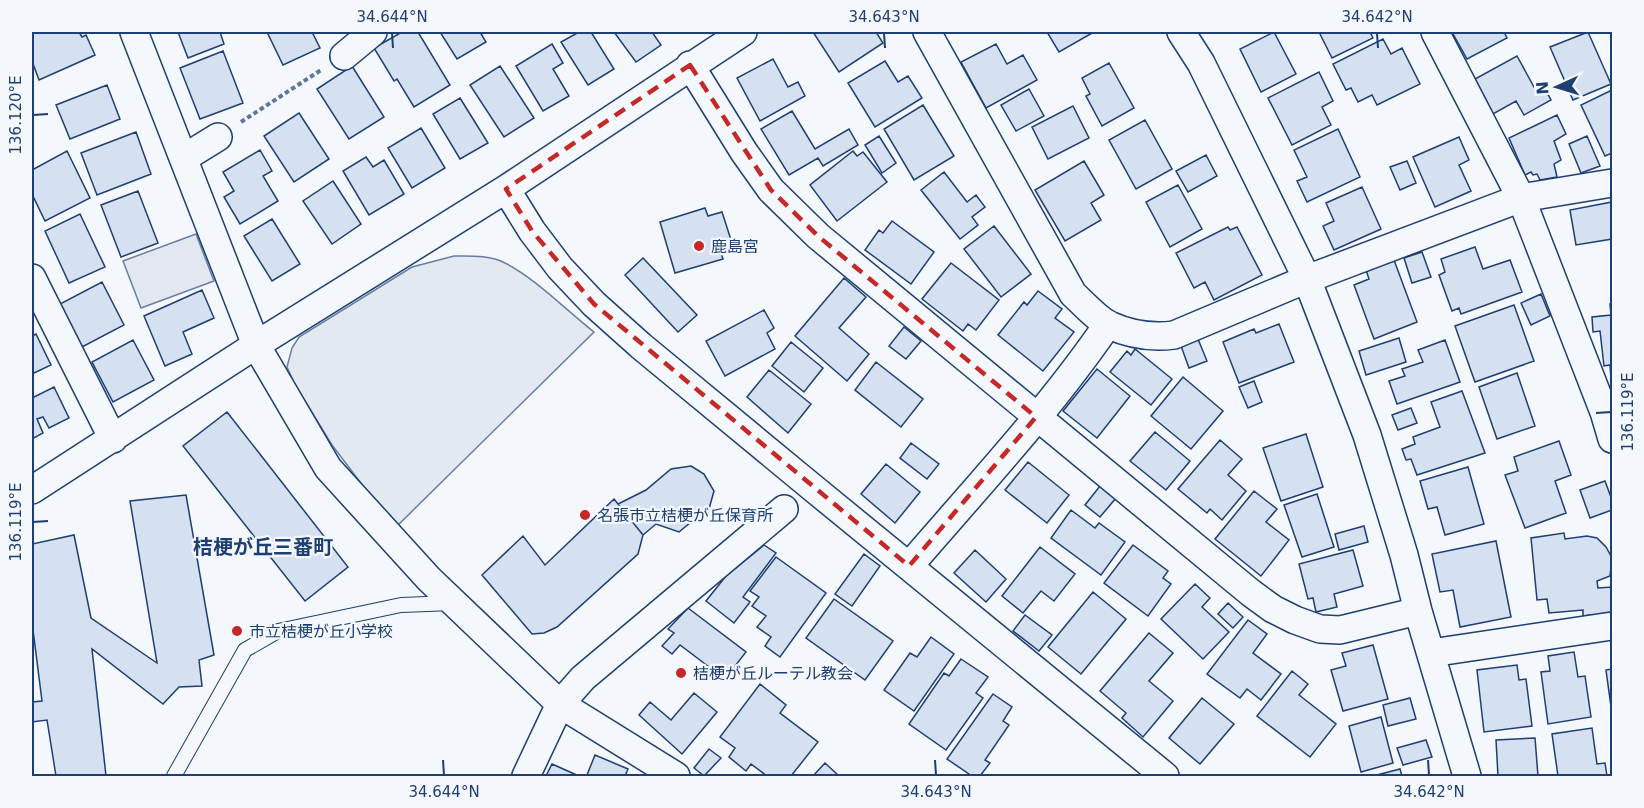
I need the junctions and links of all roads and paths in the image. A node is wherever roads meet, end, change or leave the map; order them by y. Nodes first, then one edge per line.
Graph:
1 (134, 32) edge
2 (742, 32) edge
3 (927, 32) edge
4 (1181, 32) edge
5 (1435, 32) edge
6 (360, 39) edge
7 (690, 65) junction
8 (218, 137) joint
9 (184, 158) junction
10 (1612, 183) edge
11 (506, 189) junction
12 (1521, 198) junction
13 (32, 278) edge
14 (1308, 279) junction
15 (1108, 324) junction
16 (256, 345) junction
17 (1608, 411) edge
18 (1036, 417) junction
19 (113, 439) junction
20 (1612, 439) edge
21 (32, 490) edge
22 (784, 509) dead end
23 (909, 566) junction
24 (456, 603) junction
25 (1418, 611) junction
26 (1612, 626) edge
27 (1431, 652) junction
28 (560, 704) junction
29 (174, 777) edge
30 (526, 777) edge
31 (675, 777) edge
32 (1165, 777) edge
33 (1467, 777) edge

1 - 9 street
2 - 7 street
3 - 15 street
4 - 14 street
5 - 12 street
6 - 8 path
7 - 11 street
7 - 18 street
8 - 9 street
9 - 16 street
10 - 12 street
11 - 16 street
11 - 23 street
12 - 14 street
12 - 17 street
13 - 19 street
14 - 15 street
14 - 25 street
15 - 18 street
16 - 19 street
16 - 24 street
17 - 20 street
18 - 23 street
18 - 25 street
19 - 21 street
22 - 28 street
23 - 32 street
24 - 28 street
24 - 29 lane
25 - 27 street
26 - 27 street
27 - 33 street
28 - 30 street
28 - 31 street

